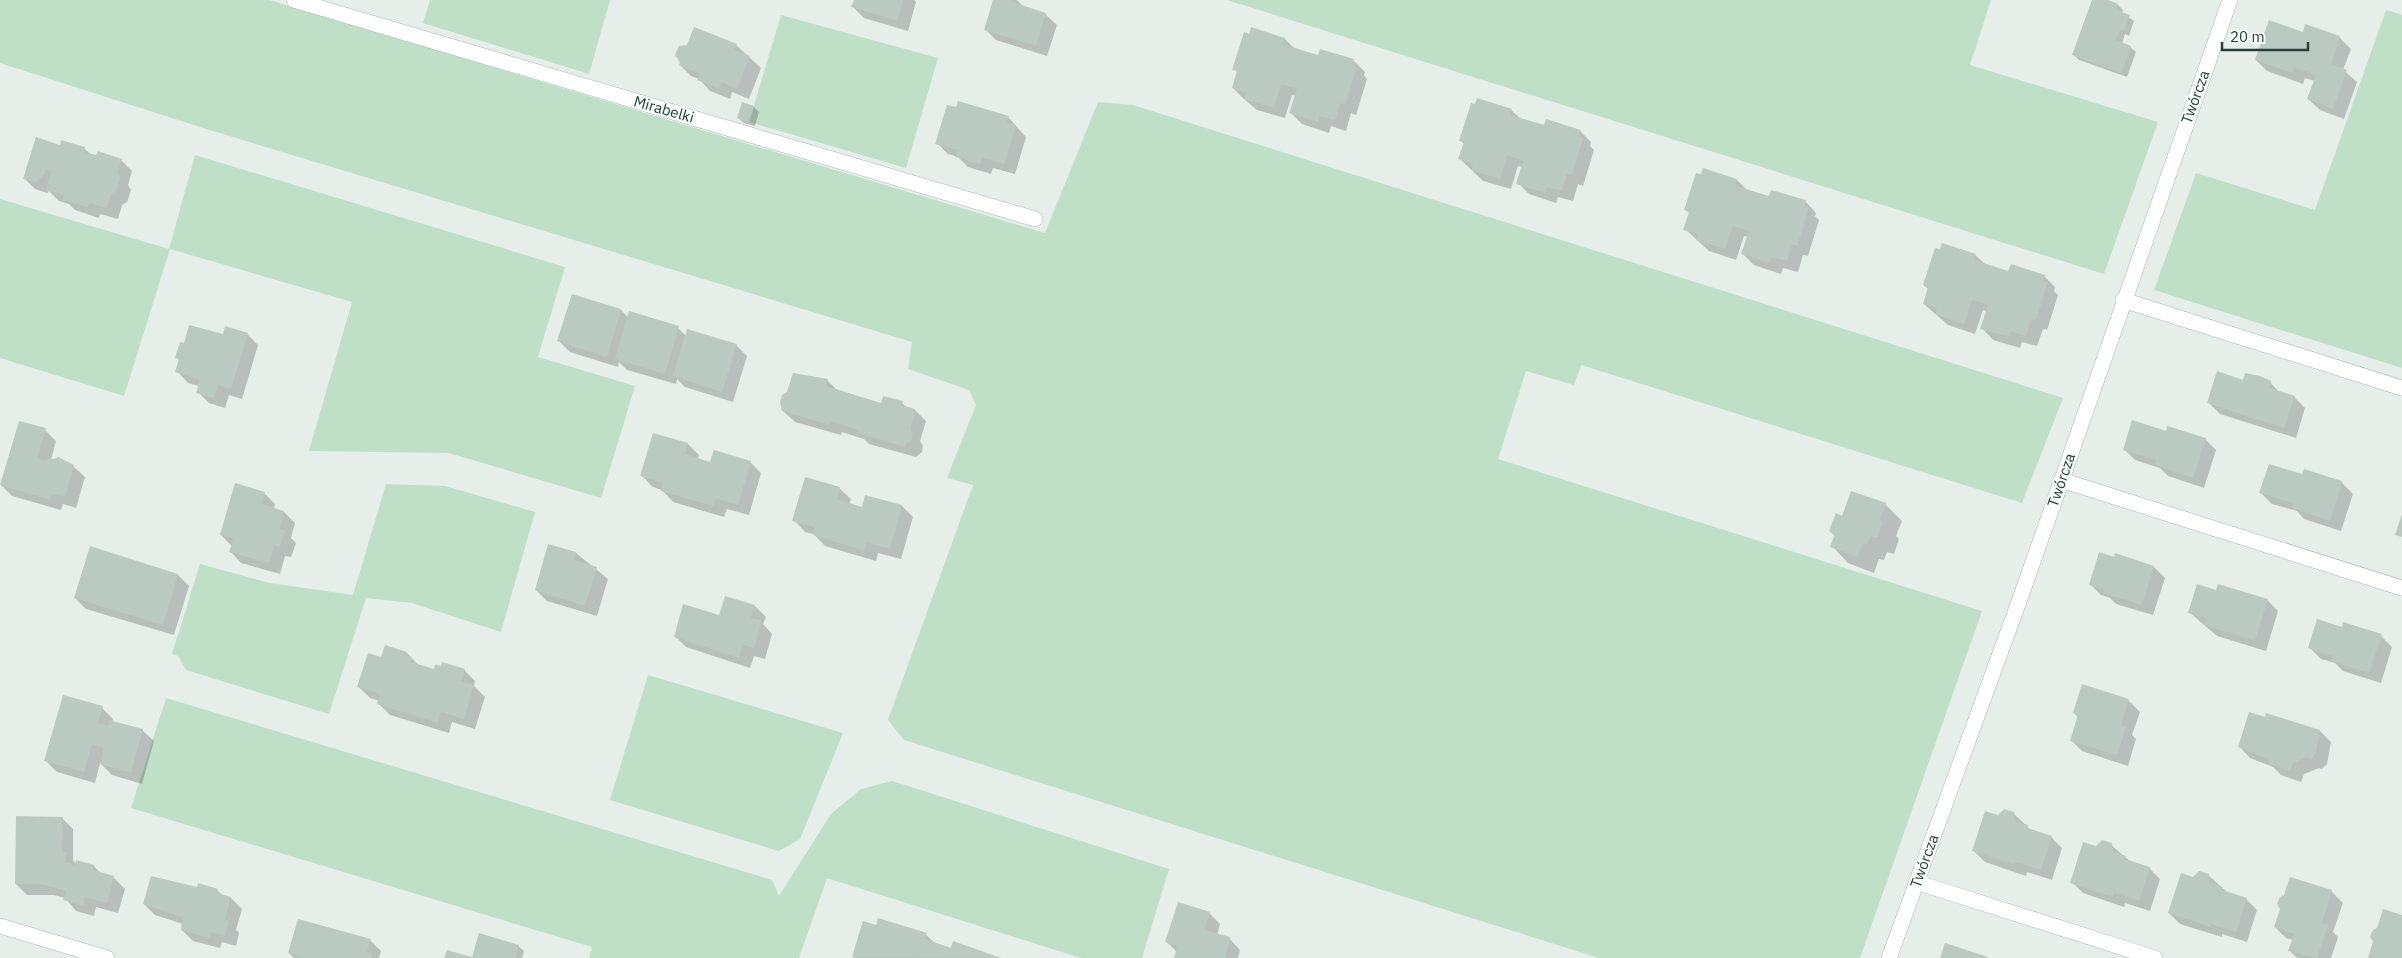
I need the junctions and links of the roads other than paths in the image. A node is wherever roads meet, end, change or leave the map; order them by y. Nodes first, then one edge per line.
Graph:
1 (294, 0) edge
2 (2230, 0) edge
3 (1035, 219) dead end
4 (2123, 300) junction
5 (2402, 388) edge
6 (2061, 480) junction
7 (2402, 588) edge
8 (1916, 882) junction
9 (0, 926) edge
10 (107, 958) edge
11 (1889, 958) edge
12 (2155, 958) edge

1 - 3 street, Mirabelki
2 - 4 street, Twórcza
4 - 5 street
4 - 6 street, Twórcza
6 - 7 street
6 - 8 street, Twórcza
8 - 11 street, Twórcza
8 - 12 street
9 - 10 street

